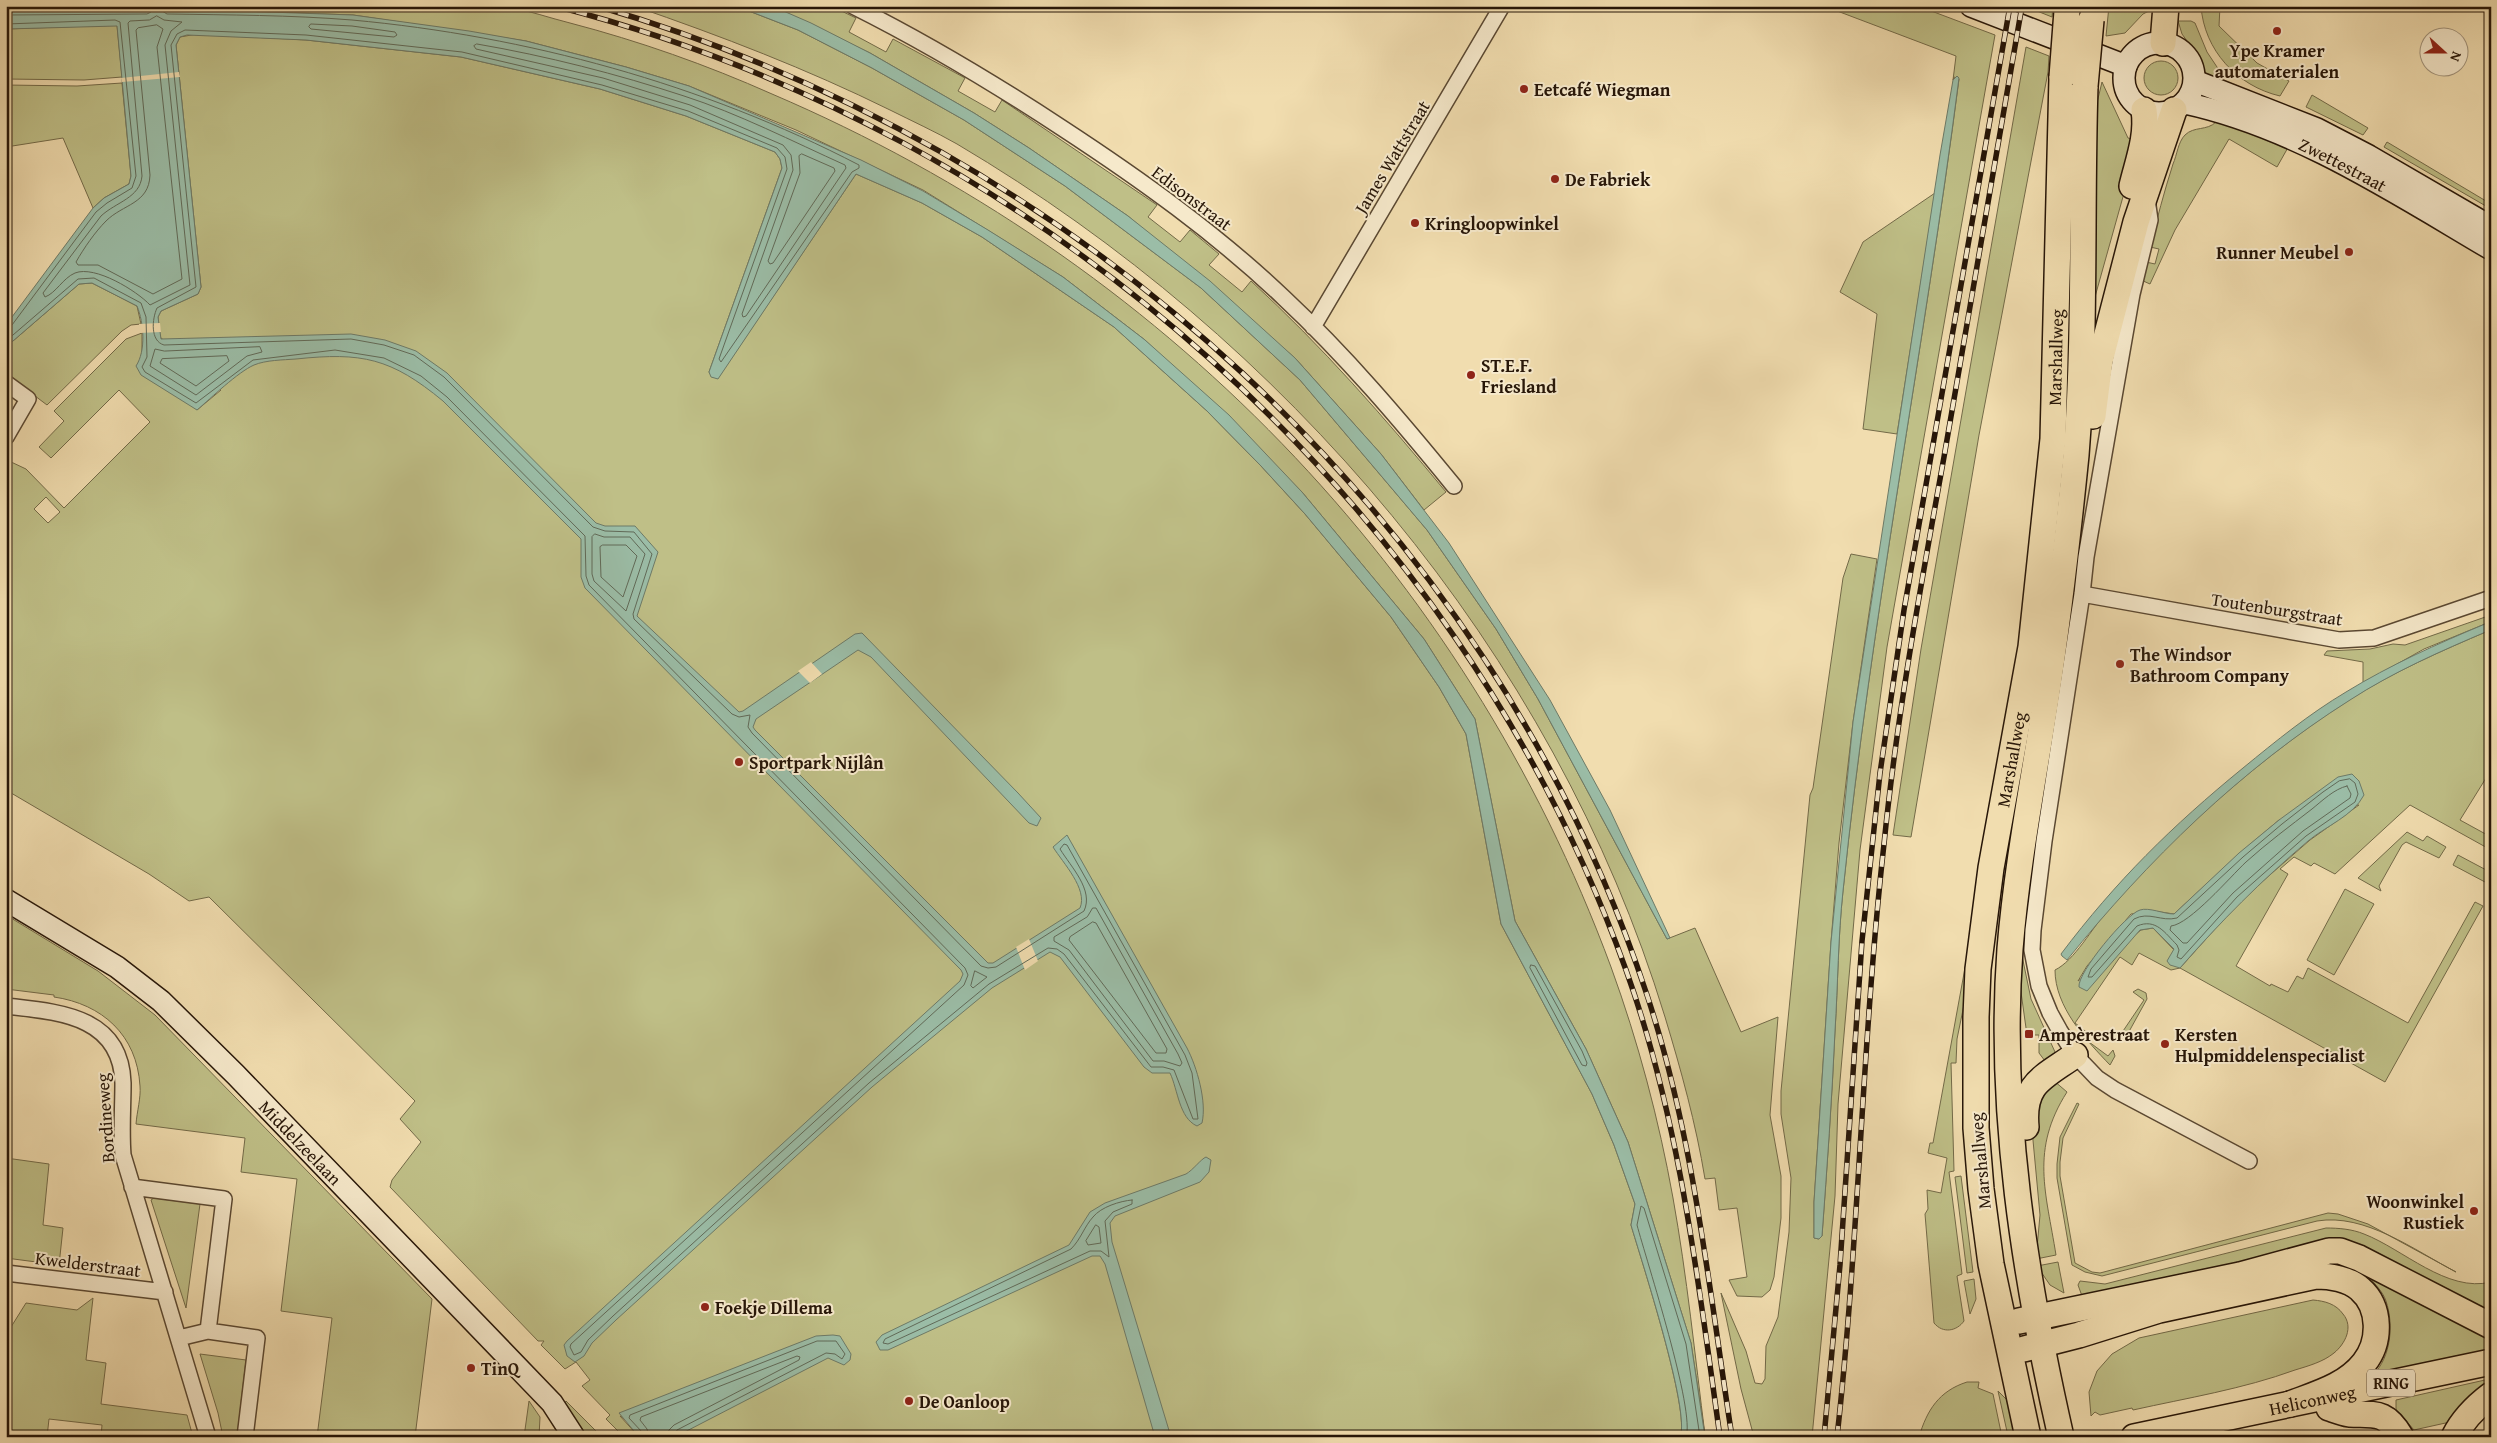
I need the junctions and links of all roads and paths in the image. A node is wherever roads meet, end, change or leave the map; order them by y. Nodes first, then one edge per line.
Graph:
1 (853, 6) edge
2 (1502, 6) edge
3 (1972, 6) edge
4 (2166, 6) edge
5 (2067, 8) edge
6 (2092, 13) edge
7 (2163, 42) junction
8 (2126, 66) junction
9 (2195, 81) junction
10 (2180, 106) junction
11 (2144, 110) junction
12 (2146, 190) junction
13 (2491, 227) edge
14 (2491, 249) edge
15 (1313, 327) junction
16 (2081, 330) junction
17 (2057, 357) junction
18 (6, 383) edge
19 (6, 437) edge
20 (2076, 454) junction
21 (1454, 486) dead end
22 (2082, 594) junction
23 (2491, 598) edge
24 (6, 900) edge
25 (6, 1006) edge
26 (2075, 1055) junction
27 (2248, 1161) dead end
28 (2016, 1168) junction
29 (132, 1187) junction
30 (6, 1273) edge
31 (165, 1292) junction
32 (2036, 1318) junction
33 (2004, 1324) junction
34 (2491, 1326) edge
35 (208, 1331) junction
36 (179, 1338) junction
37 (2040, 1346) junction
38 (2010, 1352) junction
39 (2491, 1362) edge
40 (2491, 1373) edge
41 (2491, 1396) edge
42 (2290, 1404) junction
43 (2329, 1408) junction
44 (2459, 1428) edge
45 (568, 1431) edge
46 (2400, 1435) edge
47 (208, 1437) edge
48 (245, 1437) edge
49 (2028, 1437) edge
50 (2061, 1437) edge
51 (2134, 1437) edge
52 (2199, 1437) edge

1 - 15 street, Edisonstraat
2 - 15 street, James Wattstraat
3 - 8 street
4 - 7 main road
5 - 17 main road, Marshallweg, bridge
6 - 16 main road, Marshallweg, bridge
7 - 8 street
7 - 9 street
8 - 11 street
9 - 10 street
9 - 13 street, Zwettestraat
10 - 11 street
10 - 12 main road
10 - 14 street, Zwettestraat
11 - 16 main road
12 - 20 main road
12 - 22 street
15 - 21 street, Edisonstraat
16 - 17 main road
16 - 20 main road, Marshallweg
17 - 33 main road, Marshallweg
18 - 19 street
20 - 28 main road, Marshallweg
22 - 23 street, Toutenburgstraat
22 - 26 street
24 - 45 street, Middelzeelaan
25 - 29 street, Bordineweg
26 - 27 street
26 - 28 main road
28 - 32 main road, Marshallweg
29 - 31 street, Bordineweg
29 - 35 street
30 - 31 street, Kwelderstraat
31 - 36 street, Bordineweg
32 - 33 main road
32 - 34 main road
32 - 37 main road, Marshallweg
33 - 38 main road, Marshallweg
35 - 36 street
35 - 48 street
36 - 47 street, Bordineweg
37 - 38 main road
37 - 42 main road
37 - 50 main road, Marshallweg
38 - 49 main road, Marshallweg
39 - 42 main road, Heliconweg / RING
40 - 43 main road, Heliconweg / RING
41 - 44 main road
42 - 51 main road, Heliconweg / RING
43 - 46 main road
43 - 52 main road, Heliconweg / RING

